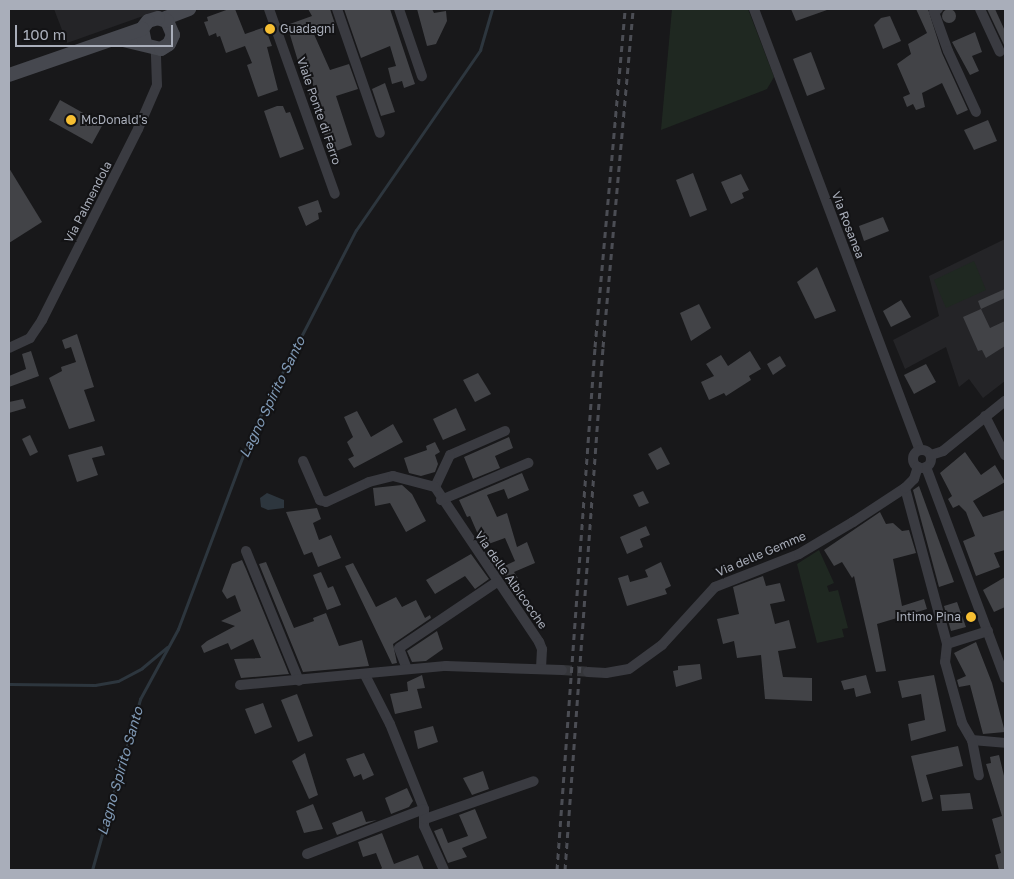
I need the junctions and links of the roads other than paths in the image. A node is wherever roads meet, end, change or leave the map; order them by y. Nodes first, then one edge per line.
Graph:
1 (187, 9) edge
2 (269, 9) edge
3 (337, 9) edge
4 (399, 9) edge
5 (754, 9) edge
6 (938, 9) edge
7 (980, 9) edge
8 (167, 22) junction
9 (142, 29) junction
10 (116, 38) junction
11 (151, 46) junction
12 (1000, 52) dead end
13 (9, 75) edge
14 (422, 76) dead end
15 (976, 112) dead end
16 (380, 134) dead end
17 (334, 194) dead end
18 (9, 348) edge
19 (1005, 401) edge
20 (985, 416) junction
21 (505, 430) dead end
22 (920, 450) junction
23 (931, 455) junction
24 (1005, 455) edge
25 (303, 462) dead end
26 (528, 464) dead end
27 (922, 467) junction
28 (435, 487) junction
29 (905, 488) junction
30 (441, 500) junction
31 (246, 552) dead end
32 (497, 582) junction
33 (988, 631) junction
34 (946, 644) junction
35 (541, 668) junction
36 (407, 669) junction
37 (562, 670) tunnel mouth
38 (588, 672) tunnel mouth
39 (365, 675) junction
40 (1005, 678) edge
41 (299, 681) junction
42 (240, 684) dead end
43 (972, 740) junction
44 (1005, 744) edge
45 (979, 775) dead end
46 (534, 782) dead end
47 (424, 814) junction
48 (306, 854) dead end
49 (444, 870) edge

1 - 8 main road
2 - 17 street, Viale Ponte di Ferro
3 - 16 street
4 - 14 street
5 - 22 street, Via Rosanea
6 - 15 street
7 - 12 street
8 - 9 main road
8 - 11 main road
9 - 10 main road
9 - 11 main road
10 - 11 main road
10 - 13 main road
11 - 18 street, Via Palmendola
19 - 20 street
20 - 23 street
20 - 24 street
21 - 28 street
22 - 23 street
22 - 27 street
23 - 27 street, Via delle Gemme
25 - 28 street
26 - 30 street
27 - 29 street, Via delle Gemme
27 - 33 street
28 - 30 street, Via delle Albicocche
29 - 34 street
29 - 38 street, Via delle Gemme
30 - 32 street, Via delle Albicocche
31 - 41 street
32 - 35 street, Via delle Albicocche
32 - 36 street
33 - 34 street
33 - 40 street
34 - 43 street
35 - 36 street
35 - 37 street
36 - 39 street
39 - 41 street
39 - 47 street
41 - 42 street
43 - 44 street
43 - 45 street
46 - 47 street
47 - 48 street
47 - 49 street

